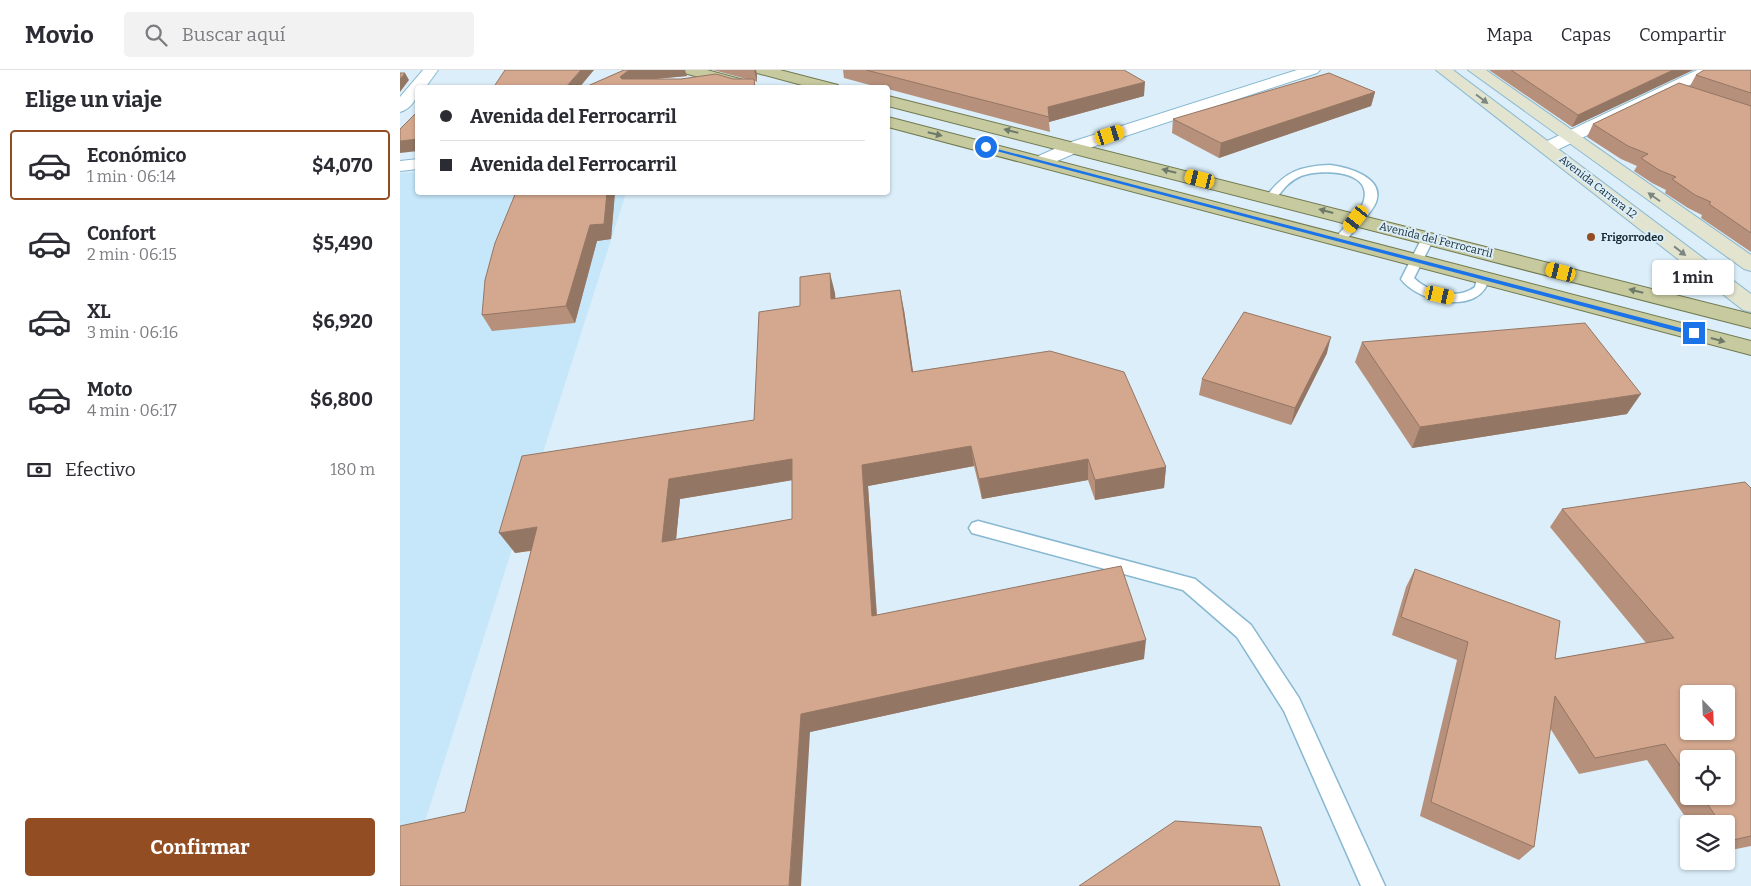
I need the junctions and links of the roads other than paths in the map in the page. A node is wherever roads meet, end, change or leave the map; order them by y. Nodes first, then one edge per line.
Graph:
1 (431, 70) edge
2 (689, 70) edge
3 (762, 70) edge
4 (1312, 70) edge
5 (1443, 70) edge
6 (1476, 70) edge
7 (1709, 70) edge
8 (725, 79) junction
9 (679, 84) edge
10 (418, 85) edge
11 (746, 85) edge
12 (821, 85) edge
13 (1672, 88) junction
14 (415, 89) edge
15 (1689, 94) edge
16 (890, 101) edge
17 (415, 106) edge
18 (400, 107) edge
19 (890, 123) edge
20 (1570, 137) junction
21 (1074, 147) junction
22 (1547, 148) junction
23 (1042, 162) junction
24 (415, 164) edge
25 (400, 166) edge
26 (1272, 197) junction
27 (1356, 219) junction
28 (1428, 238) junction
29 (1340, 240) junction
30 (1417, 260) junction
31 (1751, 265) edge
32 (1483, 278) junction
33 (1751, 305) edge
34 (1751, 321) edge
35 (1751, 348) edge
36 (978, 528) dead end
37 (1373, 886) edge

1 - 10 street
2 - 8 main road
3 - 12 main road
4 - 21 street
5 -> 22 street, Avenida Carrera 12
6 - 20 street, Avenida Carrera 12
7 - 13 street
8 - 9 street
8 - 11 main road
13 - 15 street
13 - 20 street
14 - 18 street
21 -> 16 main road, Avenida del Ferrocarril
17 - 18 street
19 -> 23 main road, Avenida del Ferrocarril
20 - 22 street
31 -> 20 street, Avenida Carrera 12
21 - 23 street
26 -> 21 main road, Avenida del Ferrocarril
22 -> 33 street, Avenida Carrera 12
23 - 29 main road, Avenida del Ferrocarril
24 - 25 street
27 -> 26 main road, Avenida del Ferrocarril
26 - 27 lane
27 - 28 main road, Avenida del Ferrocarril
27 - 29 lane
28 - 30 lane
34 -> 28 main road, Avenida del Ferrocarril
29 - 30 main road, Avenida del Ferrocarril
30 - 32 main road, Avenida del Ferrocarril
30 - 32 lane
32 -> 35 main road, Avenida del Ferrocarril
36 - 37 lane

